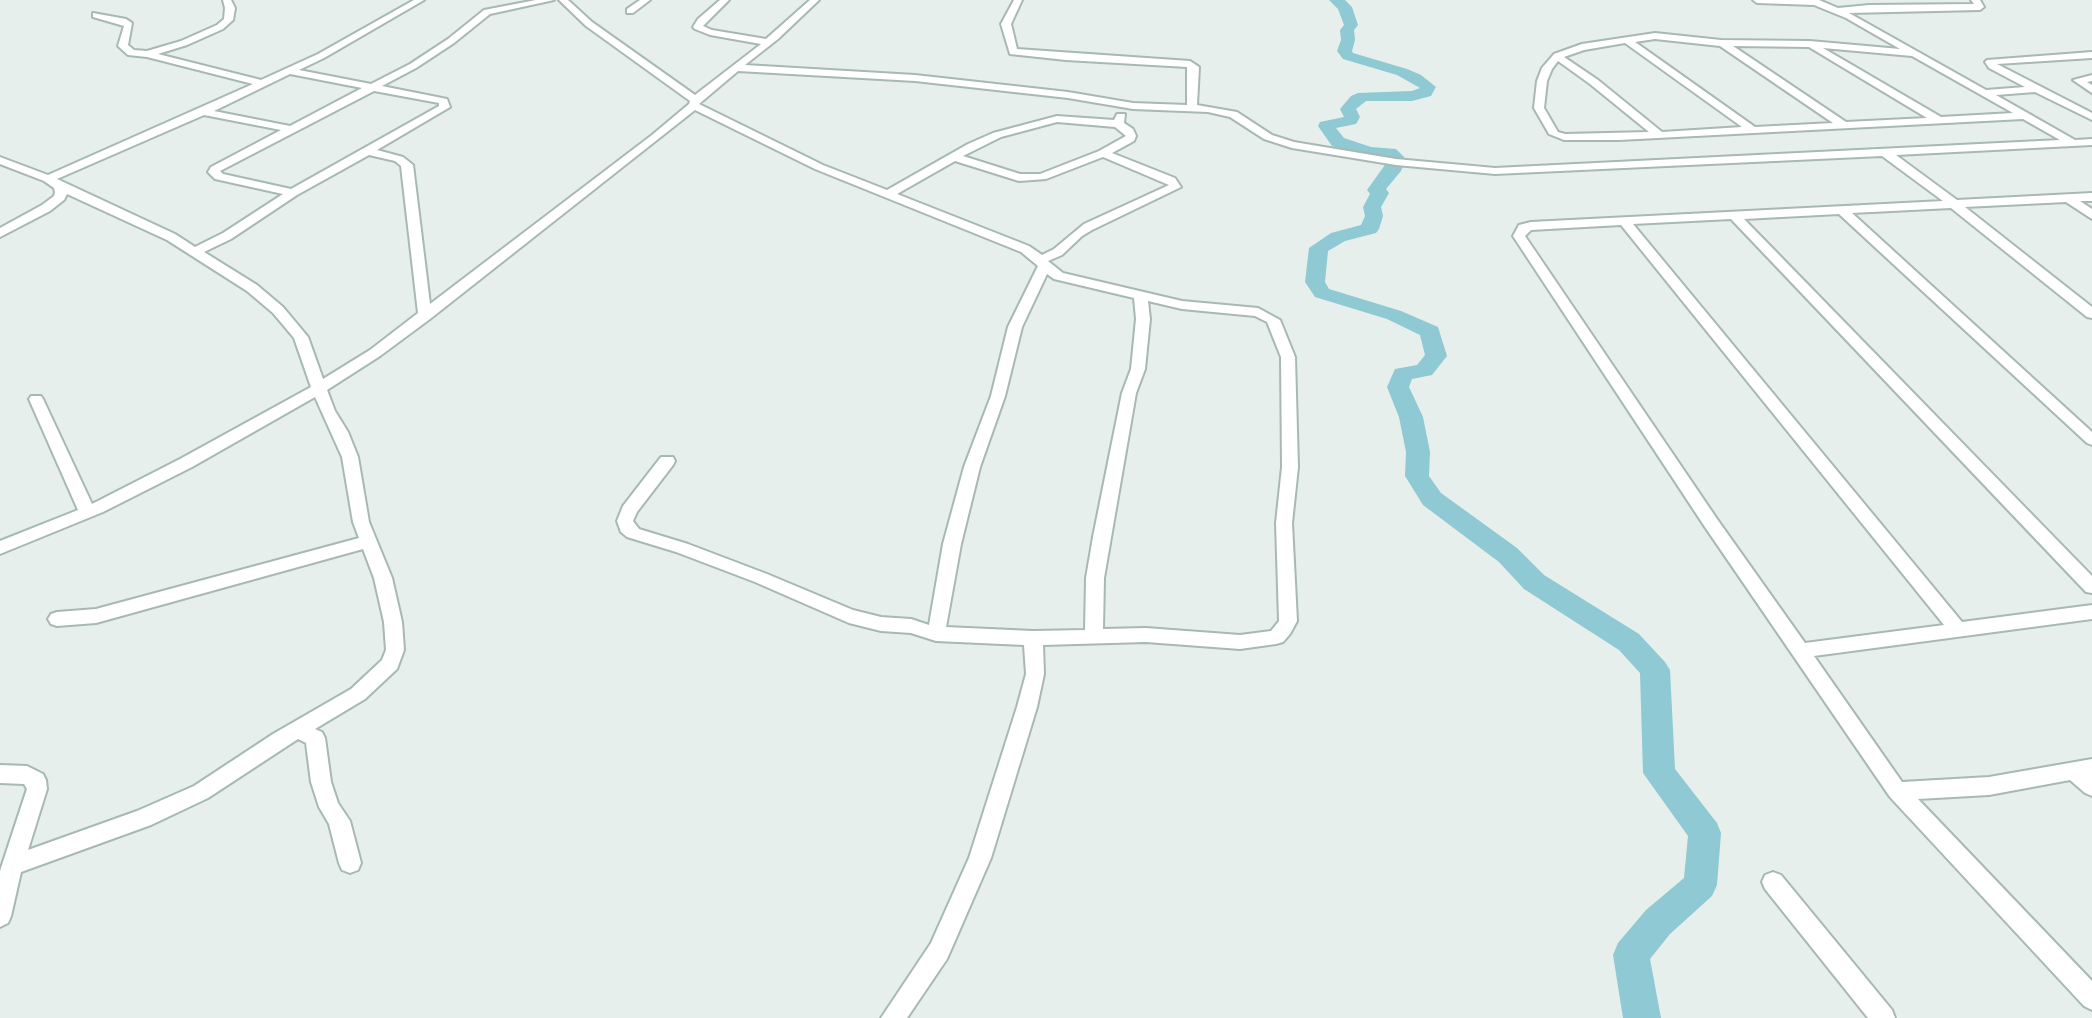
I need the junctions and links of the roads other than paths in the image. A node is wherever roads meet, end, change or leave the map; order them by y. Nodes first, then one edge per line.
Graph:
1 (227, 0) edge
2 (420, 0) edge
3 (550, 0) edge
4 (563, 0) edge
5 (646, 0) edge
6 (725, 0) edge
7 (815, 0) edge
8 (1018, 0) edge
9 (1757, 0) edge
10 (1975, 0) edge
11 (1813, 1) edge
12 (630, 11) dead end
13 (1838, 11) junction
14 (96, 15) dead end
15 (1628, 41) junction
16 (767, 42) junction
17 (1721, 43) junction
18 (1810, 44) junction
19 (1915, 53) junction
20 (147, 54) junction
21 (2092, 55) edge
22 (1557, 56) junction
23 (738, 68) junction
24 (289, 71) junction
25 (2092, 78) edge
26 (262, 84) junction
27 (372, 86) junction
28 (2036, 89) junction
29 (2092, 90) edge
30 (1984, 93) junction
31 (695, 103) junction
32 (1133, 106) junction
33 (1192, 108) junction
34 (203, 112) junction
35 (2026, 116) junction
36 (2092, 117) edge
37 (1939, 120) junction
38 (1118, 124) junction
39 (1843, 125) junction
40 (291, 129) junction
41 (1754, 130) junction
42 (1658, 134) junction
43 (2092, 142) edge
44 (2072, 143) junction
45 (368, 152) junction
46 (1102, 153) junction
47 (1886, 153) junction
48 (955, 157) junction
49 (0, 160) edge
50 (54, 182) junction
51 (293, 193) junction
52 (886, 195) junction
53 (2092, 197) edge
54 (2068, 198) junction
55 (1954, 204) junction
56 (1842, 210) junction
57 (1734, 215) junction
58 (2092, 215) edge
59 (1624, 221) junction
60 (0, 233) edge
61 (195, 252) junction
62 (1042, 263) junction
63 (1141, 296) junction
64 (2092, 314) edge
65 (425, 316) junction
66 (318, 389) junction
67 (36, 399) dead end
68 (2092, 440) edge
69 (667, 461) dead end
70 (87, 512) junction
71 (367, 542) junction
72 (0, 548) edge
73 (2092, 587) edge
74 (2092, 612) edge
75 (57, 619) dead end
76 (1958, 630) junction
77 (936, 634) junction
78 (1094, 635) junction
79 (1034, 638) junction
80 (1801, 651) junction
81 (298, 730) junction
82 (2083, 769) edge
83 (0, 774) edge
84 (2092, 787) edge
85 (1897, 791) junction
86 (350, 863) dead end
87 (12, 866) junction
88 (1773, 882) dead end
89 (0, 916) edge
90 (2092, 998) edge
91 (893, 1018) edge
92 (1883, 1018) edge

1 - 20 street
2 - 24 street
3 - 27 street
4 - 31 street
5 - 12 street
6 - 16 street
7 - 16 street
8 - 33 street
9 - 11 street
10 - 13 street
11 - 13 street
13 - 19 street
14 - 20 street
15 - 17 street
15 - 22 street
15 - 41 street
16 - 23 street
17 - 18 street
17 - 39 street
18 - 19 street
18 - 37 street
19 - 30 street
20 - 26 street
21 - 28 street
22 - 42 street
22 - 42 street
23 - 31 street
23 - 32 street
24 - 26 street
24 - 27 street
25 - 29 street
26 - 34 street
27 - 40 street
27 - 45 street
28 - 30 street
28 - 36 street
30 - 35 street
31 - 52 street
31 - 65 street
32 - 33 street
32 - 38 street
33 - 47 street
34 - 40 street
34 - 50 street
35 - 37 street
35 - 44 street
37 - 39 street
38 - 46 street
38 - 48 street
39 - 41 street
40 - 51 street
41 - 42 street
43 - 44 street
44 - 47 street
45 - 51 street
45 - 65 street
46 - 48 street
46 - 62 street
47 - 55 street
48 - 52 street
49 - 50 street
50 - 60 street
50 - 61 street
51 - 61 street
52 - 62 street
53 - 54 street
54 - 55 street
54 - 58 street
55 - 56 street
55 - 64 street
56 - 57 street
56 - 68 street
57 - 59 street
57 - 73 street
59 - 76 street
59 - 80 street
61 - 66 street
62 - 63 street
62 - 77 street
63 - 78 street
63 - 78 street
65 - 66 street
66 - 70 street
66 - 71 street
67 - 70 street
69 - 77 street
70 - 72 street
71 - 75 street
71 - 81 street
74 - 76 street
76 - 80 street
77 - 79 street
78 - 79 street
79 - 91 street
80 - 85 street
81 - 86 street
81 - 87 street
82 - 84 street
82 - 85 street
83 - 87 street
85 - 90 street
87 - 89 street
88 - 92 street

